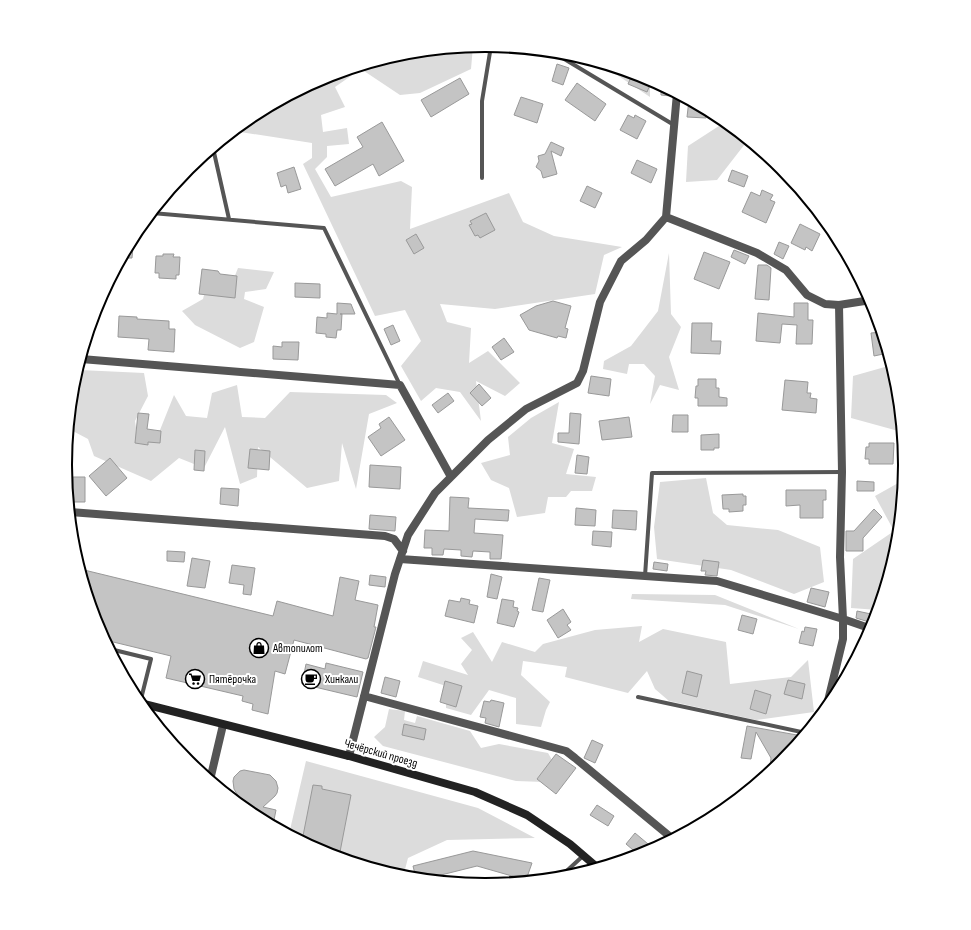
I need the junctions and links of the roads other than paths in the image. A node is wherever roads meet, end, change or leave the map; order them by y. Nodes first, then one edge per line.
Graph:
1 (490, 52) edge
2 (564, 60) edge
3 (676, 99) edge
4 (674, 125) junction
5 (214, 153) edge
6 (482, 178) dead end
7 (158, 213) edge
8 (666, 217) junction
9 (229, 219) junction
10 (864, 301) edge
11 (839, 304) junction
12 (87, 359) edge
13 (400, 385) junction
14 (842, 472) junction
15 (451, 477) junction
16 (75, 512) edge
17 (401, 555) junction
18 (645, 576) junction
19 (843, 619) junction
20 (865, 627) edge
21 (116, 651) edge
22 (830, 692) edge
23 (142, 694) edge
24 (364, 696) junction
25 (638, 697) dead end
26 (151, 706) edge
27 (223, 725) junction
28 (800, 732) edge
29 (349, 756) junction
30 (211, 774) edge
31 (669, 835) edge
32 (584, 855) junction
33 (593, 864) edge
34 (568, 869) edge

1 - 6 lane
2 - 4 lane
3 - 4 street
4 - 8 street
5 - 9 lane
7 - 9 lane
8 - 11 street
8 - 15 street
9 - 13 lane
10 - 11 street
11 - 14 street
12 - 13 street
13 - 15 street
14 - 18 lane
14 - 19 street
15 - 17 street
16 - 17 street
17 - 18 street
17 - 24 street
18 - 19 street
19 - 20 street
19 - 22 street
21 - 23 lane
24 - 29 street
24 - 31 street
25 - 28 lane
26 - 27 main road, Чечёрский проезд
27 - 29 main road, Чечёрский проезд
27 - 30 street
29 - 32 main road, Чечёрский проезд
32 - 33 main road, Чечёрский проезд
32 - 34 lane

